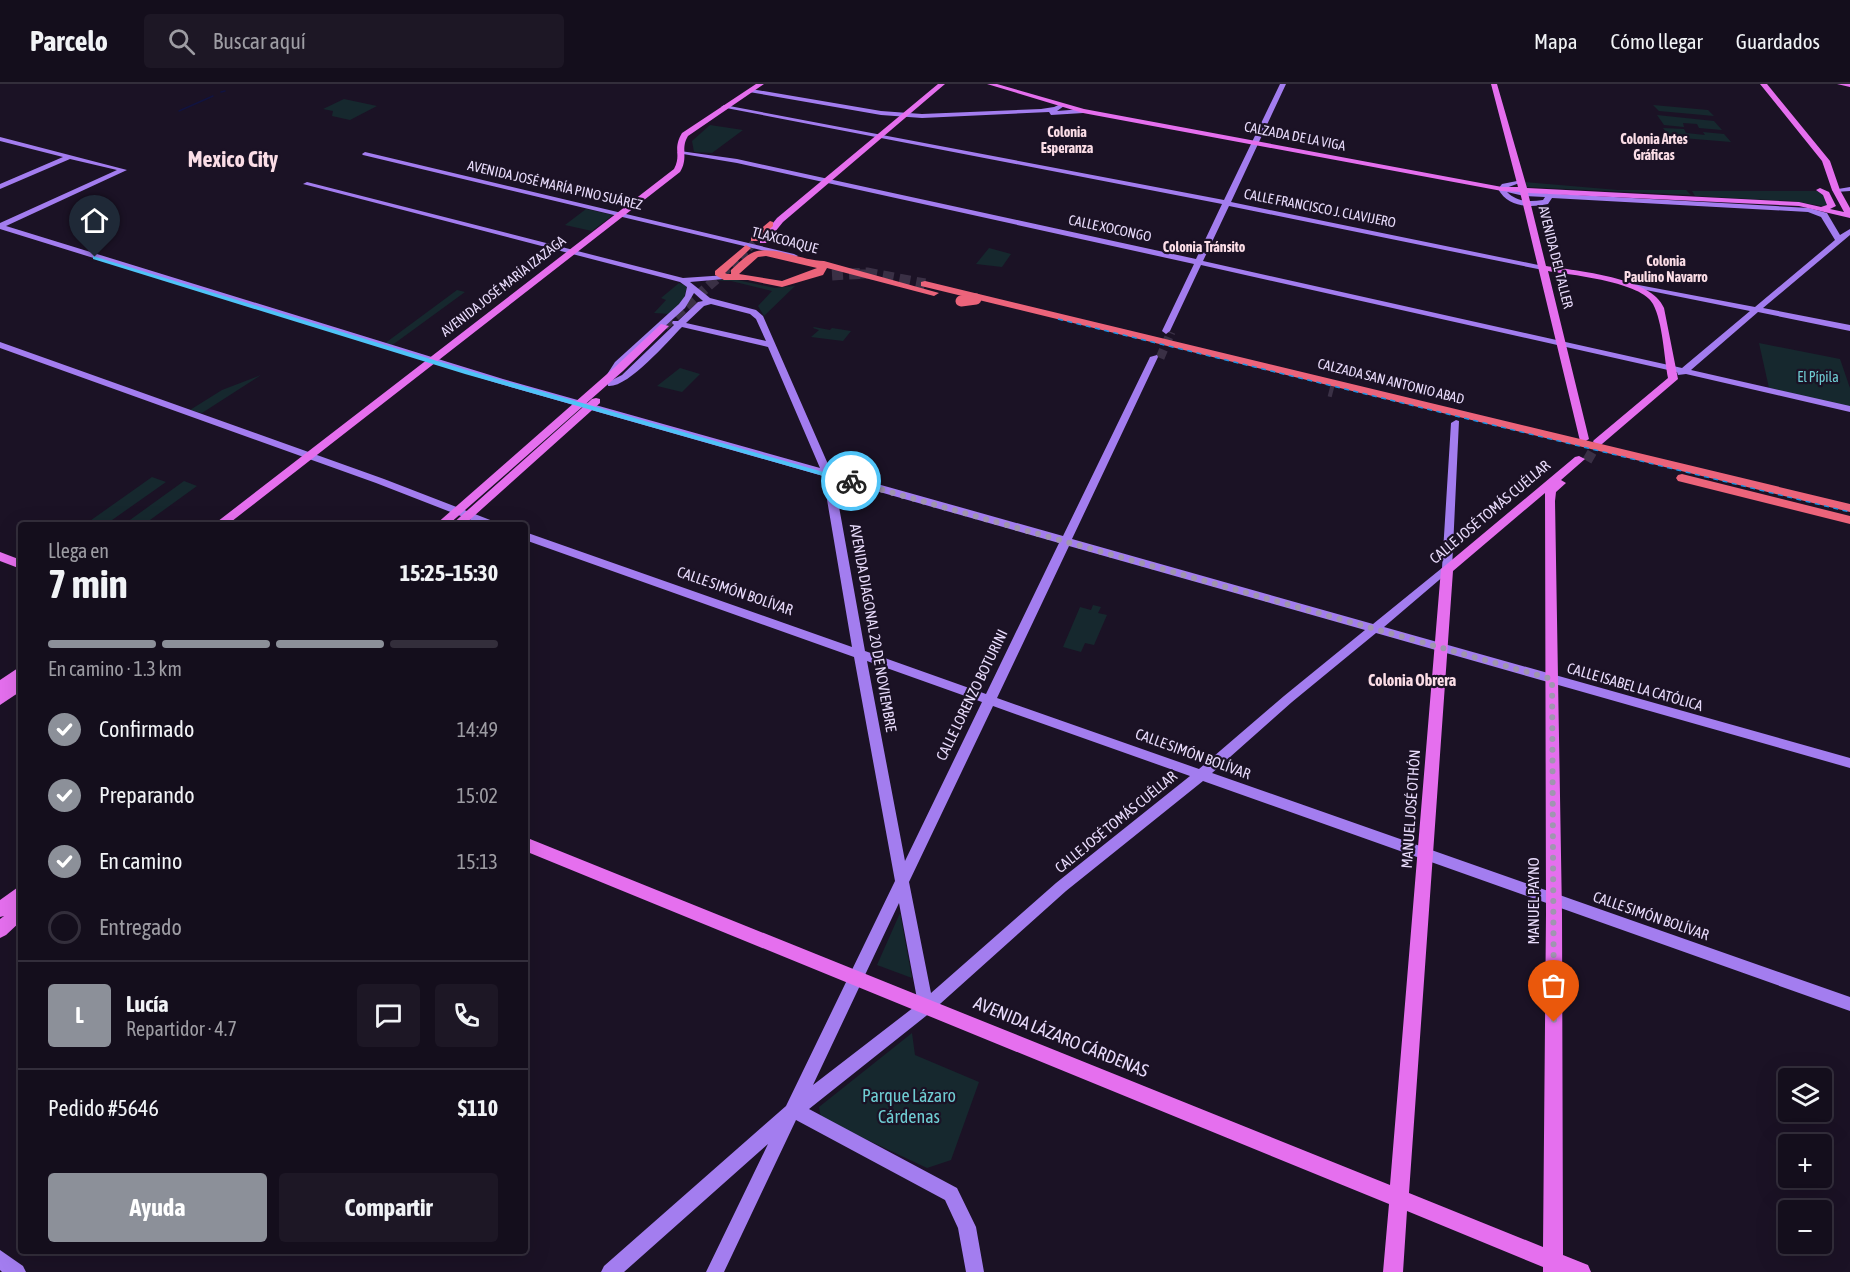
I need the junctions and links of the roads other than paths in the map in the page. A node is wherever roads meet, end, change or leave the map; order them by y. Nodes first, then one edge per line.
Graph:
1 (761, 84) edge
2 (767, 84) edge
3 (933, 84) edge
4 (942, 84) edge
5 (990, 84) edge
6 (1283, 84) edge
7 (1494, 84) edge
8 (1763, 84) edge
9 (1840, 84) edge
10 (1850, 85) edge
11 (753, 91) junction
12 (1061, 106) junction
13 (725, 109) junction
14 (1083, 111) junction
15 (901, 116) junction
16 (875, 136) junction
17 (0, 139) edge
18 (1255, 143) junction
19 (683, 153) junction
20 (366, 154) dead end
21 (68, 158) junction
22 (824, 179) junction
23 (1520, 181) junction
24 (307, 184) dead end
25 (0, 187) edge
26 (1502, 189) junction
27 (1850, 189) edge
28 (1820, 190) dead end
29 (1524, 192) junction
30 (1838, 193) junction
31 (1550, 195) junction
32 (1850, 196) edge
33 (1733, 201) junction
34 (1226, 203) junction
35 (1527, 204) junction
36 (1719, 204) junction
37 (1824, 211) junction
38 (623, 214) junction
39 (1850, 216) edge
40 (770, 224) joint
41 (0, 227) edge
42 (1850, 231) edge
43 (1838, 238) junction
44 (758, 240) joint
45 (743, 245) junction
46 (575, 252) junction
47 (1540, 254) junction
48 (1198, 261) junction
49 (810, 264) junction
50 (825, 264) junction
51 (1543, 268) junction
52 (1573, 273) junction
53 (730, 275) junction
54 (832, 275) tunnel mouth
55 (683, 280) junction
56 (925, 284) tunnel mouth
57 (1631, 285) junction
58 (692, 286) junction
59 (712, 301) junction
60 (964, 301) junction
61 (1015, 305) junction
62 (1755, 310) junction
63 (667, 324) junction
64 (681, 324) junction
65 (1850, 328) edge
66 (1168, 332) tunnel mouth
67 (1561, 342) junction
68 (0, 345) edge
69 (771, 345) junction
70 (1157, 358) tunnel mouth
71 (434, 362) junction
72 (1671, 367) junction
73 (1684, 370) junction
74 (1673, 379) junction
75 (610, 381) junction
76 (585, 406) junction
77 (1850, 409) edge
78 (1456, 423) junction
79 (1584, 438) tunnel mouth
80 (1598, 442) tunnel mouth
81 (310, 457) junction
82 (828, 475) junction
83 (1850, 508) edge
84 (462, 514) junction
85 (1850, 519) edge
86 (223, 522) edge
87 (231, 522) edge
88 (447, 522) edge
89 (458, 522) edge
90 (485, 522) edge
91 (528, 537) edge
92 (1065, 541) junction
93 (1550, 541) joint
94 (0, 556) edge
95 (18, 564) edge
96 (1447, 569) junction
97 (1376, 629) junction
98 (1441, 648) junction
99 (859, 653) junction
100 (18, 673) edge
101 (1552, 679) junction
102 (18, 686) edge
103 (0, 687) edge
104 (988, 699) junction
105 (0, 700) edge
106 (1850, 763) edge
107 (1202, 774) junction
108 (528, 845) edge
109 (1426, 854) junction
110 (901, 880) junction
111 (18, 895) edge
112 (1554, 900) junction
113 (0, 910) edge
114 (18, 914) edge
115 (0, 930) edge
116 (855, 978) junction
117 (1850, 1004) edge
118 (926, 1007) junction
119 (814, 1064) junction
120 (833, 1078) junction
121 (794, 1110) junction
122 (1399, 1198) junction
123 (1553, 1266) edge
124 (610, 1272) edge
125 (715, 1272) edge
126 (975, 1272) edge
127 (1393, 1272) edge
128 (1581, 1272) edge

1 - 11 main road
2 - 11 main road
3 - 15 main road
4 - 15 main road
5 - 12 main road
6 - 18 street
7 - 23 main road, AVENIDA DEL TALLER
8 - 30 main road
9 - 10 main road
11 - 13 main road
11 - 15 street
12 - 14 main road, CALZADA DE LA VIGA
12 - 15 street, CALZADA DE LA VIGA
13 - 16 street, CALLE FRANCISCO J. CLAVIJERO
13 - 19 main road
13 - 19 main road
14 - 15 street, CALZADA DE LA VIGA
14 - 18 main road, CALZADA DE LA VIGA
15 - 16 main road
16 - 22 main road
16 - 34 street, CALLE FRANCISCO J. CLAVIJERO
17 - 21 street
18 - 26 main road, CALZADA DE LA VIGA
18 - 34 street
19 - 22 street, CALLE XOCONGO
19 - 38 main road, AVENIDA JOSÉ MARÍA IZAZAGA
20 - 38 street, AVENIDA JOSÉ MARÍA PINO SUÁREZ
21 - 25 street
21 - 41 street
22 - 40 main road
22 - 44 main road
22 - 48 street, CALLE XOCONGO
23 - 26 street
23 - 29 main road, AVENIDA DEL TALLER
24 - 46 street
26 - 29 main road, CALZADA DE LA VIGA
26 - 35 street, CALZADA DE LA VIGA
27 - 30 street
28 - 37 main road
29 - 31 street, CALZADA DE LA VIGA
29 - 33 main road, CALZADA DE LA VIGA
29 - 35 main road, AVENIDA DEL TALLER
30 - 32 street
30 - 39 main road
31 - 35 street, CALZADA DE LA VIGA
31 - 36 street, CALZADA DE LA VIGA
33 - 36 main road
33 - 37 main road, CALZADA DE LA VIGA
34 - 48 street
34 - 51 street, CALLE FRANCISCO J. CLAVIJERO
35 - 47 main road, AVENIDA DEL TALLER
36 - 37 street, CALZADA DE LA VIGA
37 - 39 main road, CALZADA DE LA VIGA
37 - 43 street
38 - 45 street, AVENIDA JOSÉ MARÍA PINO SUÁREZ
38 - 46 main road, AVENIDA JOSÉ MARÍA IZAZAGA
40 - 44 highway
41 - 71 street, CALLE ISABEL LA CATÓLICA
42 - 43 street
43 - 62 street
45 - 50 street, TLAXCOAQUE
45 - 53 highway
46 - 55 street
46 - 71 main road, AVENIDA JOSÉ MARÍA IZAZAGA
47 - 51 main road, AVENIDA DEL TALLER
47 - 52 main road
48 - 66 street
48 - 67 street, CALLE XOCONGO
49 - 50 highway, CALZADA SAN ANTONIO ABAD
49 - 53 highway, CALZADA SAN ANTONIO ABAD
49 - 53 highway
50 - 60 highway, CALZADA SAN ANTONIO ABAD
51 - 52 main road, CALLE FRANCISCO J. CLAVIJERO
51 - 67 main road, AVENIDA DEL TALLER
52 - 57 main road, CALLE FRANCISCO J. CLAVIJERO
53 - 54 highway, TLAXCOAQUE
53 - 55 street, TLAXCOAQUE
55 - 58 street, AVENIDA DIAGONAL 20 DE NOVIEMBRE
56 - 61 highway, CALZADA SAN ANTONIO ABAD
57 - 62 street, CALLE FRANCISCO J. CLAVIJERO
57 - 72 main road
58 - 59 street, AVENIDA DIAGONAL 20 DE NOVIEMBRE
58 - 63 street
59 - 64 street
59 - 69 street, AVENIDA DIAGONAL 20 DE NOVIEMBRE
60 - 61 highway
60 - 78 highway, CALZADA SAN ANTONIO ABAD
61 - 83 highway, CALZADA SAN ANTONIO ABAD
62 - 65 street, CALLE FRANCISCO J. CLAVIJERO
62 - 73 street
63 - 64 street
63 - 75 main road
64 - 69 street
64 - 75 street
67 - 72 street, CALLE XOCONGO
67 - 79 main road, AVENIDA DEL TALLER
68 - 81 street
69 - 82 street, AVENIDA DIAGONAL 20 DE NOVIEMBRE
70 - 92 street, CALLE LORENZO BOTURINI
71 - 76 street, CALLE ISABEL LA CATÓLICA
71 - 81 main road, AVENIDA JOSÉ MARÍA IZAZAGA
72 - 73 street, CALLE XOCONGO
72 - 74 main road
73 - 74 street
73 - 77 street, CALLE XOCONGO
74 - 80 main road
75 - 76 main road
76 - 82 street, CALLE ISABEL LA CATÓLICA
76 - 84 main road
78 - 85 highway, CALZADA SAN ANTONIO ABAD
78 - 96 street, MANUEL JOSÉ OTHÓN
81 - 84 street
81 - 86 main road, AVENIDA JOSÉ MARÍA IZAZAGA
81 - 87 main road, AVENIDA JOSÉ MARÍA IZAZAGA
82 - 92 street, CALLE ISABEL LA CATÓLICA
82 - 99 street, AVENIDA DIAGONAL 20 DE NOVIEMBRE
84 - 88 main road
84 - 89 main road
84 - 90 street
91 - 99 street, CALLE SIMÓN BOLÍVAR
92 - 97 street, CALLE ISABEL LA CATÓLICA
92 - 104 street, CALLE LORENZO BOTURINI
93 - 96 main road, CALLE JOSÉ TOMÁS CUÉLLAR
93 - 101 main road, MANUEL PAYNO
94 - 95 main road
96 - 97 street, CALLE JOSÉ TOMÁS CUÉLLAR
96 - 98 main road, MANUEL JOSÉ OTHÓN
97 - 98 street, CALLE ISABEL LA CATÓLICA
97 - 107 street, CALLE JOSÉ TOMÁS CUÉLLAR
98 - 101 street, CALLE ISABEL LA CATÓLICA
98 - 109 main road, MANUEL JOSÉ OTHÓN
99 - 104 street, CALLE SIMÓN BOLÍVAR
99 - 110 street, AVENIDA DIAGONAL 20 DE NOVIEMBRE
100 - 103 main road
101 - 106 street, CALLE ISABEL LA CATÓLICA
101 - 112 main road, MANUEL PAYNO
102 - 105 main road
104 - 107 street, CALLE SIMÓN BOLÍVAR
104 - 110 street, CALLE LORENZO BOTURINI
107 - 109 street, CALLE SIMÓN BOLÍVAR
107 - 118 street, CALLE JOSÉ TOMÁS CUÉLLAR
108 - 116 main road, AVENIDA LÁZARO CÁRDENAS
109 - 112 street, CALLE SIMÓN BOLÍVAR
109 - 122 main road, MANUEL JOSÉ OTHÓN
110 - 116 street, CALLE LORENZO BOTURINI
110 - 118 street, AVENIDA DIAGONAL 20 DE NOVIEMBRE
111 - 113 main road
112 - 117 street, CALLE SIMÓN BOLÍVAR
112 - 123 main road, MANUEL PAYNO
114 - 115 main road
116 - 118 main road, AVENIDA LÁZARO CÁRDENAS
116 - 119 street, CALLE LORENZO BOTURINI
118 - 120 street, CALLE JOSÉ TOMÁS CUÉLLAR
118 - 122 main road, AVENIDA LÁZARO CÁRDENAS
119 - 120 street
119 - 121 street, CALLE LORENZO BOTURINI
120 - 121 street, CALLE JOSÉ TOMÁS CUÉLLAR
121 - 124 street, CALLE JOSÉ TOMÁS CUÉLLAR
121 - 125 street, CALLE LORENZO BOTURINI
121 - 126 street
122 - 123 main road, AVENIDA LÁZARO CÁRDENAS
122 - 127 main road, MANUEL JOSÉ OTHÓN
123 - 128 main road, AVENIDA LÁZARO CÁRDENAS

